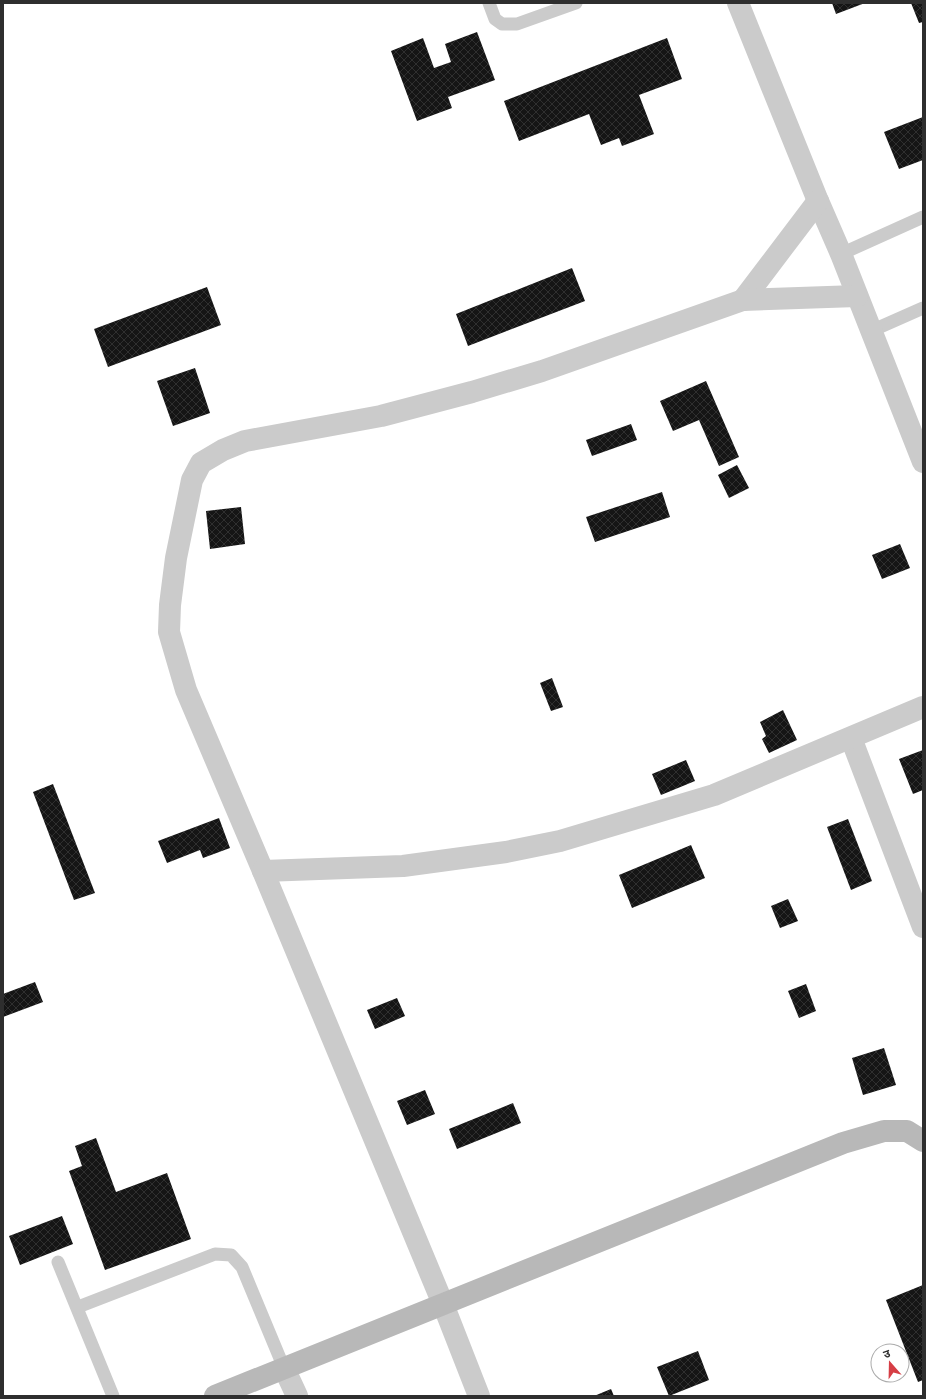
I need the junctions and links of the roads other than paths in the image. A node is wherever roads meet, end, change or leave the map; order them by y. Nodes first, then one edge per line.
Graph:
1 (489, 3) edge
2 (576, 3) edge
3 (738, 3) edge
4 (818, 201) junction
5 (923, 217) edge
6 (841, 254) junction
7 (857, 296) junction
8 (743, 300) junction
9 (923, 308) edge
10 (871, 331) junction
11 (923, 462) edge
12 (923, 707) edge
13 (851, 738) junction
14 (263, 871) junction
15 (923, 927) edge
16 (923, 1141) edge
17 (58, 1262) dead end
18 (443, 1304) junction
19 (78, 1307) junction
20 (284, 1368) junction
21 (113, 1396) edge
22 (215, 1396) edge
23 (297, 1396) edge
24 (478, 1396) edge

1 - 2 lane
3 - 4 street
4 - 6 street
4 - 8 street
5 - 6 lane
6 - 7 street
7 - 8 street
7 - 10 street
8 - 14 street
9 - 10 lane
10 - 11 street
12 - 13 street
13 - 14 street
13 - 15 street
14 - 18 street
16 - 18 street
17 - 19 lane
18 - 20 street
18 - 24 street
19 - 20 lane
19 - 21 lane
20 - 22 street
20 - 23 street

